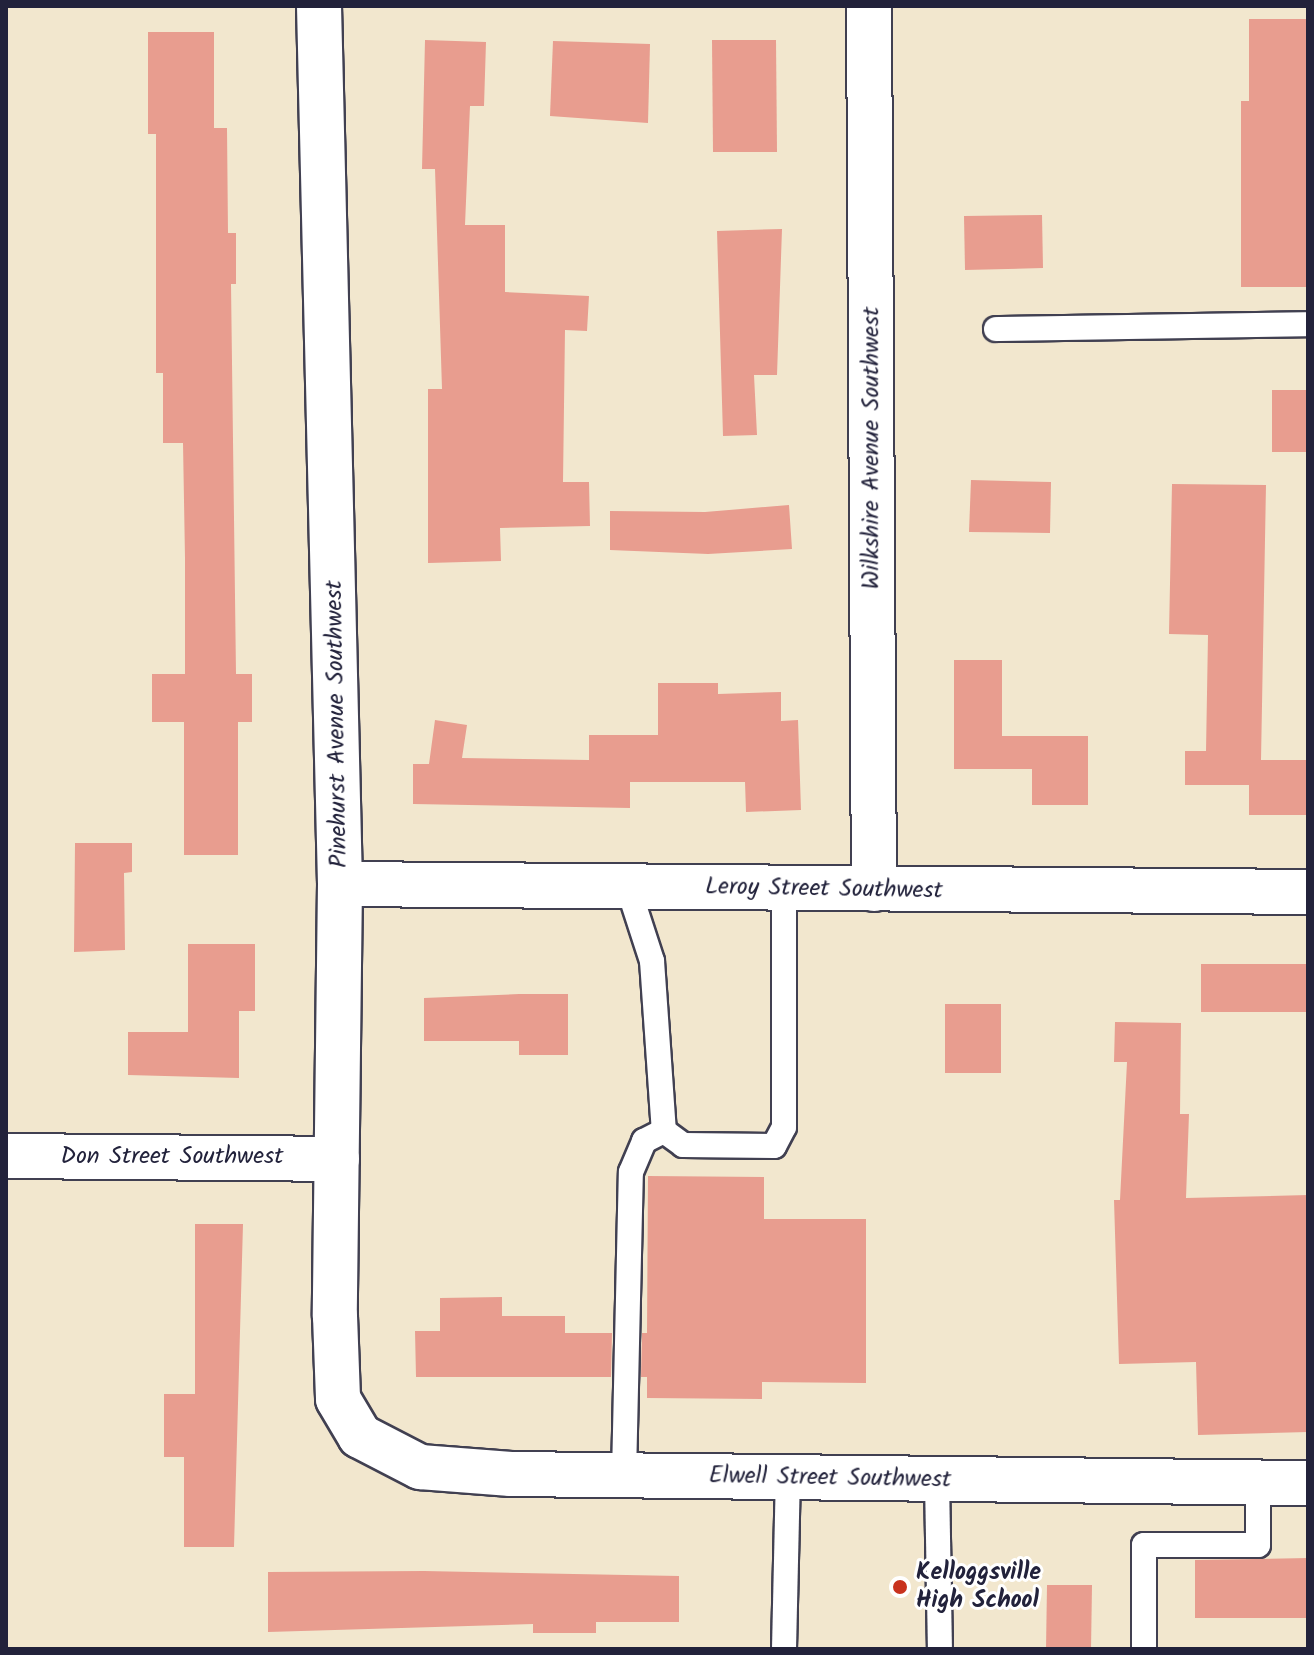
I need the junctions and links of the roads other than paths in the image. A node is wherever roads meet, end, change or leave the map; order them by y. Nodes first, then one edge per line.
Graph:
1 (319, 6) edge
2 (869, 6) edge
3 (1308, 324) edge
4 (996, 329) dead end
5 (340, 884) junction
6 (628, 887) junction
7 (784, 888) junction
8 (874, 889) junction
9 (1308, 892) edge
10 (664, 1131) junction
11 (6, 1156) edge
12 (337, 1159) junction
13 (360, 1436) joint
14 (624, 1475) junction
15 (788, 1477) junction
16 (937, 1480) junction
17 (1308, 1483) edge
18 (1258, 1484) junction
19 (784, 1649) edge
20 (940, 1649) edge
21 (1144, 1649) edge

1 - 5 street, Pinehurst Avenue Southwest
2 - 8 street, Wilkshire Avenue Southwest
3 - 4 lane
5 - 6 street, Leroy Street Southwest
5 - 12 street, Pinehurst Avenue Southwest
6 - 7 street, Leroy Street Southwest
6 - 10 lane
7 - 8 street, Leroy Street Southwest
7 - 10 lane
8 - 9 street, Leroy Street Southwest
10 - 14 lane
11 - 12 street, Don Street Southwest
12 - 13 street, Pinehurst Avenue Southwest
13 - 14 street, Elwell Street Southwest
14 - 15 street, Elwell Street Southwest
15 - 16 street, Elwell Street Southwest
15 - 19 lane
16 - 18 street, Elwell Street Southwest
16 - 20 lane
17 - 18 street, Elwell Street Southwest
18 - 21 lane

